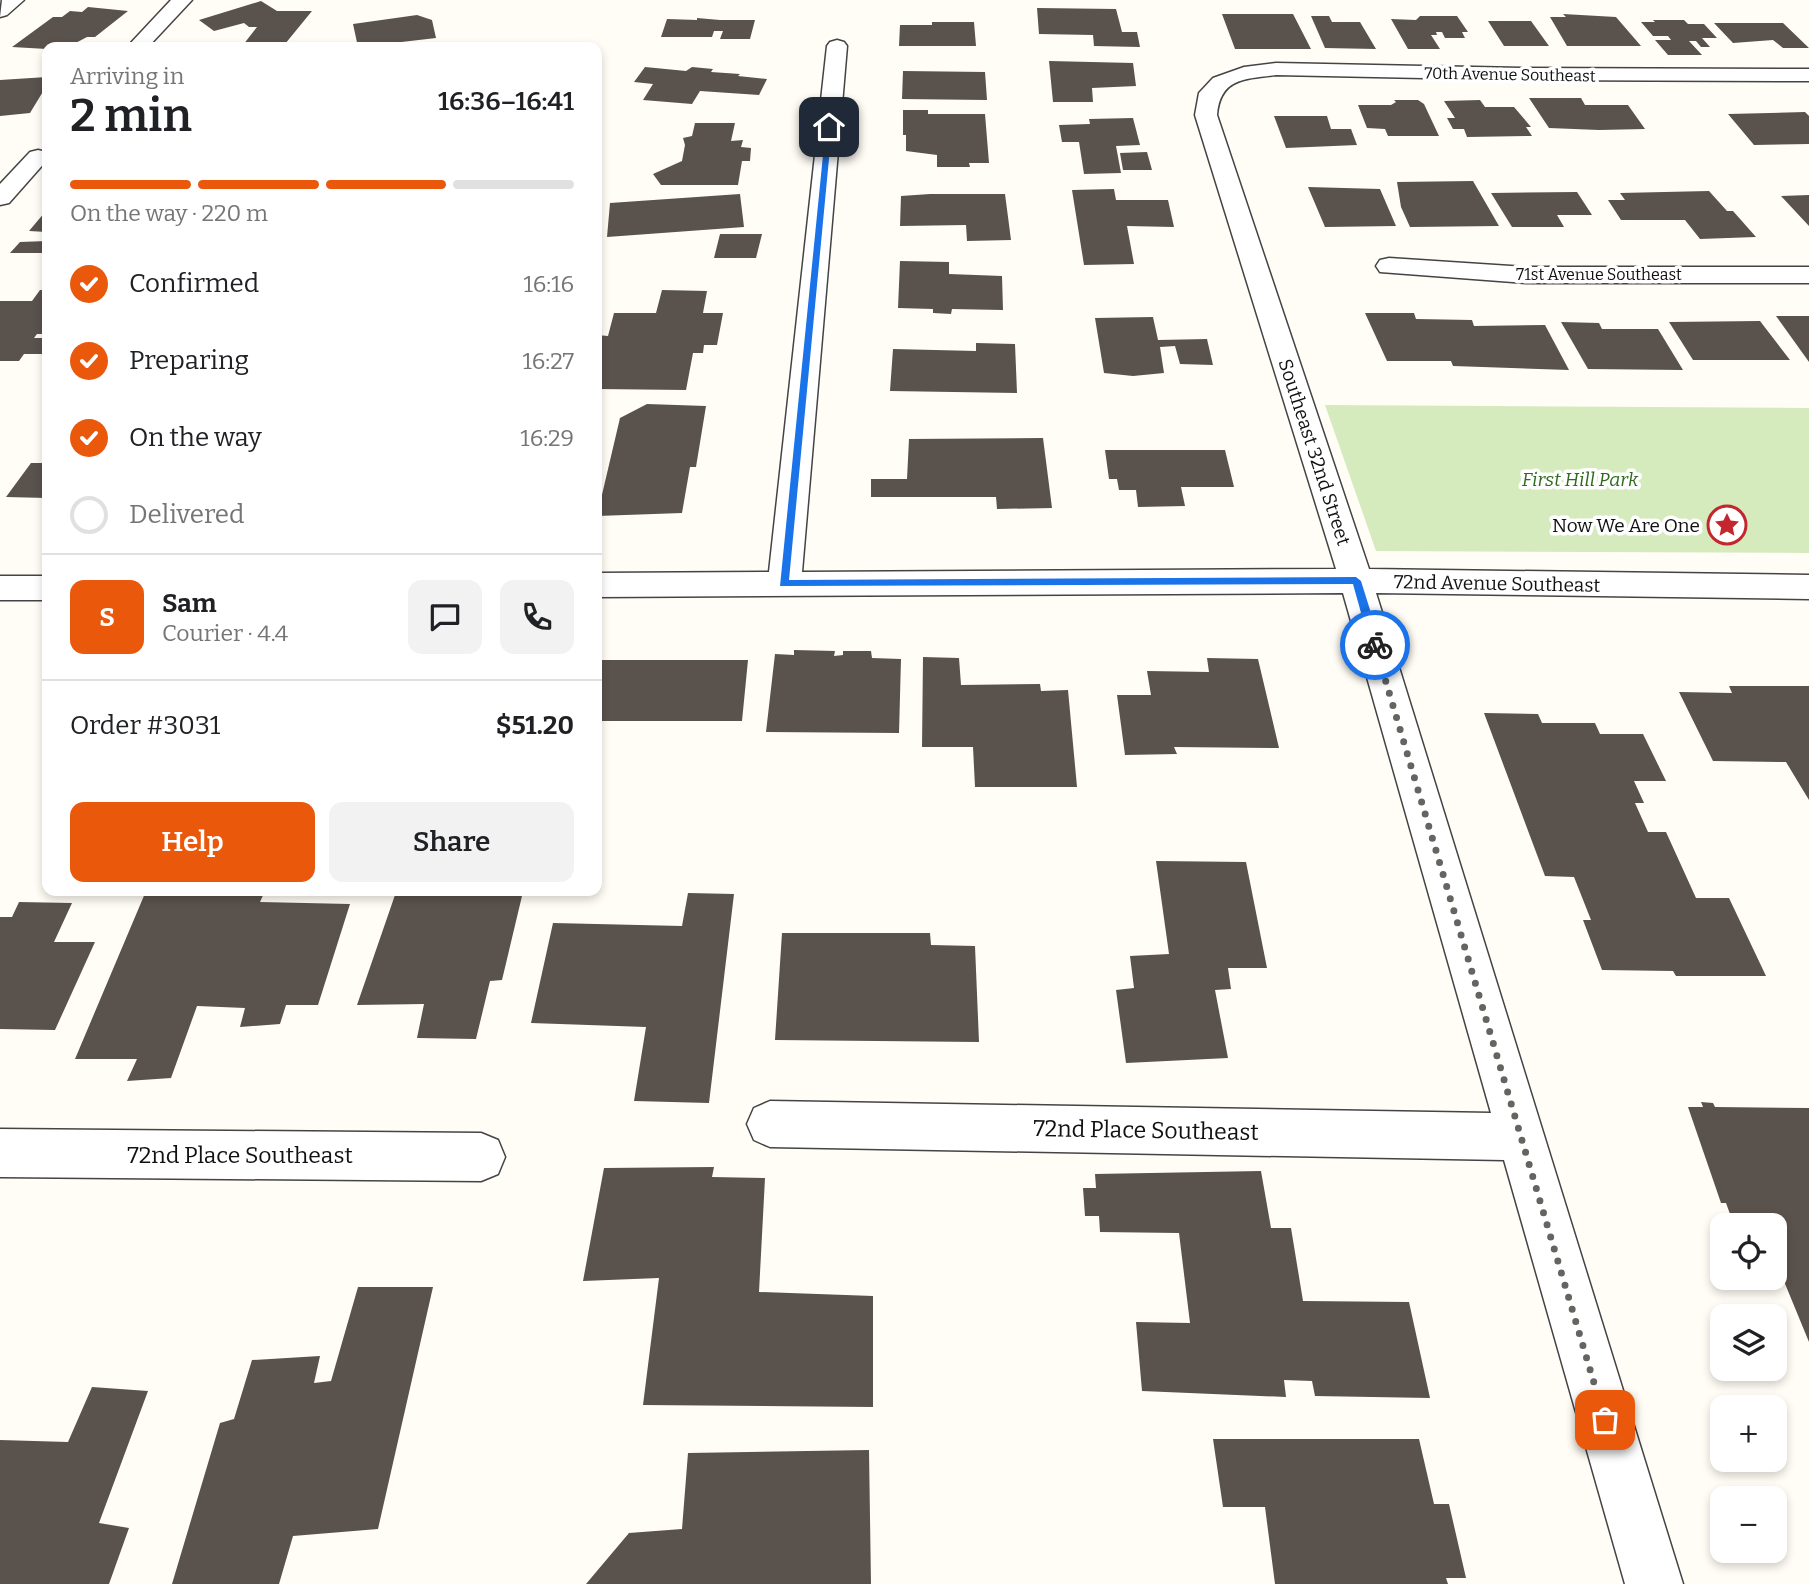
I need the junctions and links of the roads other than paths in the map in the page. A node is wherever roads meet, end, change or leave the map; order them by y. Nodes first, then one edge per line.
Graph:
1 (14, 0) edge
2 (183, 0) edge
3 (0, 11) edge
4 (143, 42) edge
5 (837, 46) dead end
6 (1809, 75) edge
7 (1215, 87) joint
8 (38, 157) dead end
9 (0, 198) edge
10 (1389, 267) dead end
11 (1809, 275) edge
12 (1356, 581) junction
13 (784, 584) junction
14 (602, 585) edge
15 (1809, 587) edge
16 (0, 588) edge
17 (42, 588) edge
18 (770, 1124) dead end
19 (1521, 1137) junction
20 (0, 1153) edge
21 (481, 1157) dead end
22 (1654, 1584) edge

1 - 3 street
2 - 4 street
5 - 13 street
6 - 7 street, 70th Avenue Southeast
7 - 12 street, Southeast 32nd Street
8 - 9 street
10 - 11 street, 71st Avenue Southeast
12 - 13 street, 72nd Avenue Southeast
12 - 15 street, 72nd Avenue Southeast
12 - 19 street, Southeast 32nd Street
13 - 14 street, 72nd Avenue Southeast
16 - 17 street
18 - 19 street, 72nd Place Southeast
19 - 22 street, Southeast 32nd Street
20 - 21 street, 72nd Place Southeast

